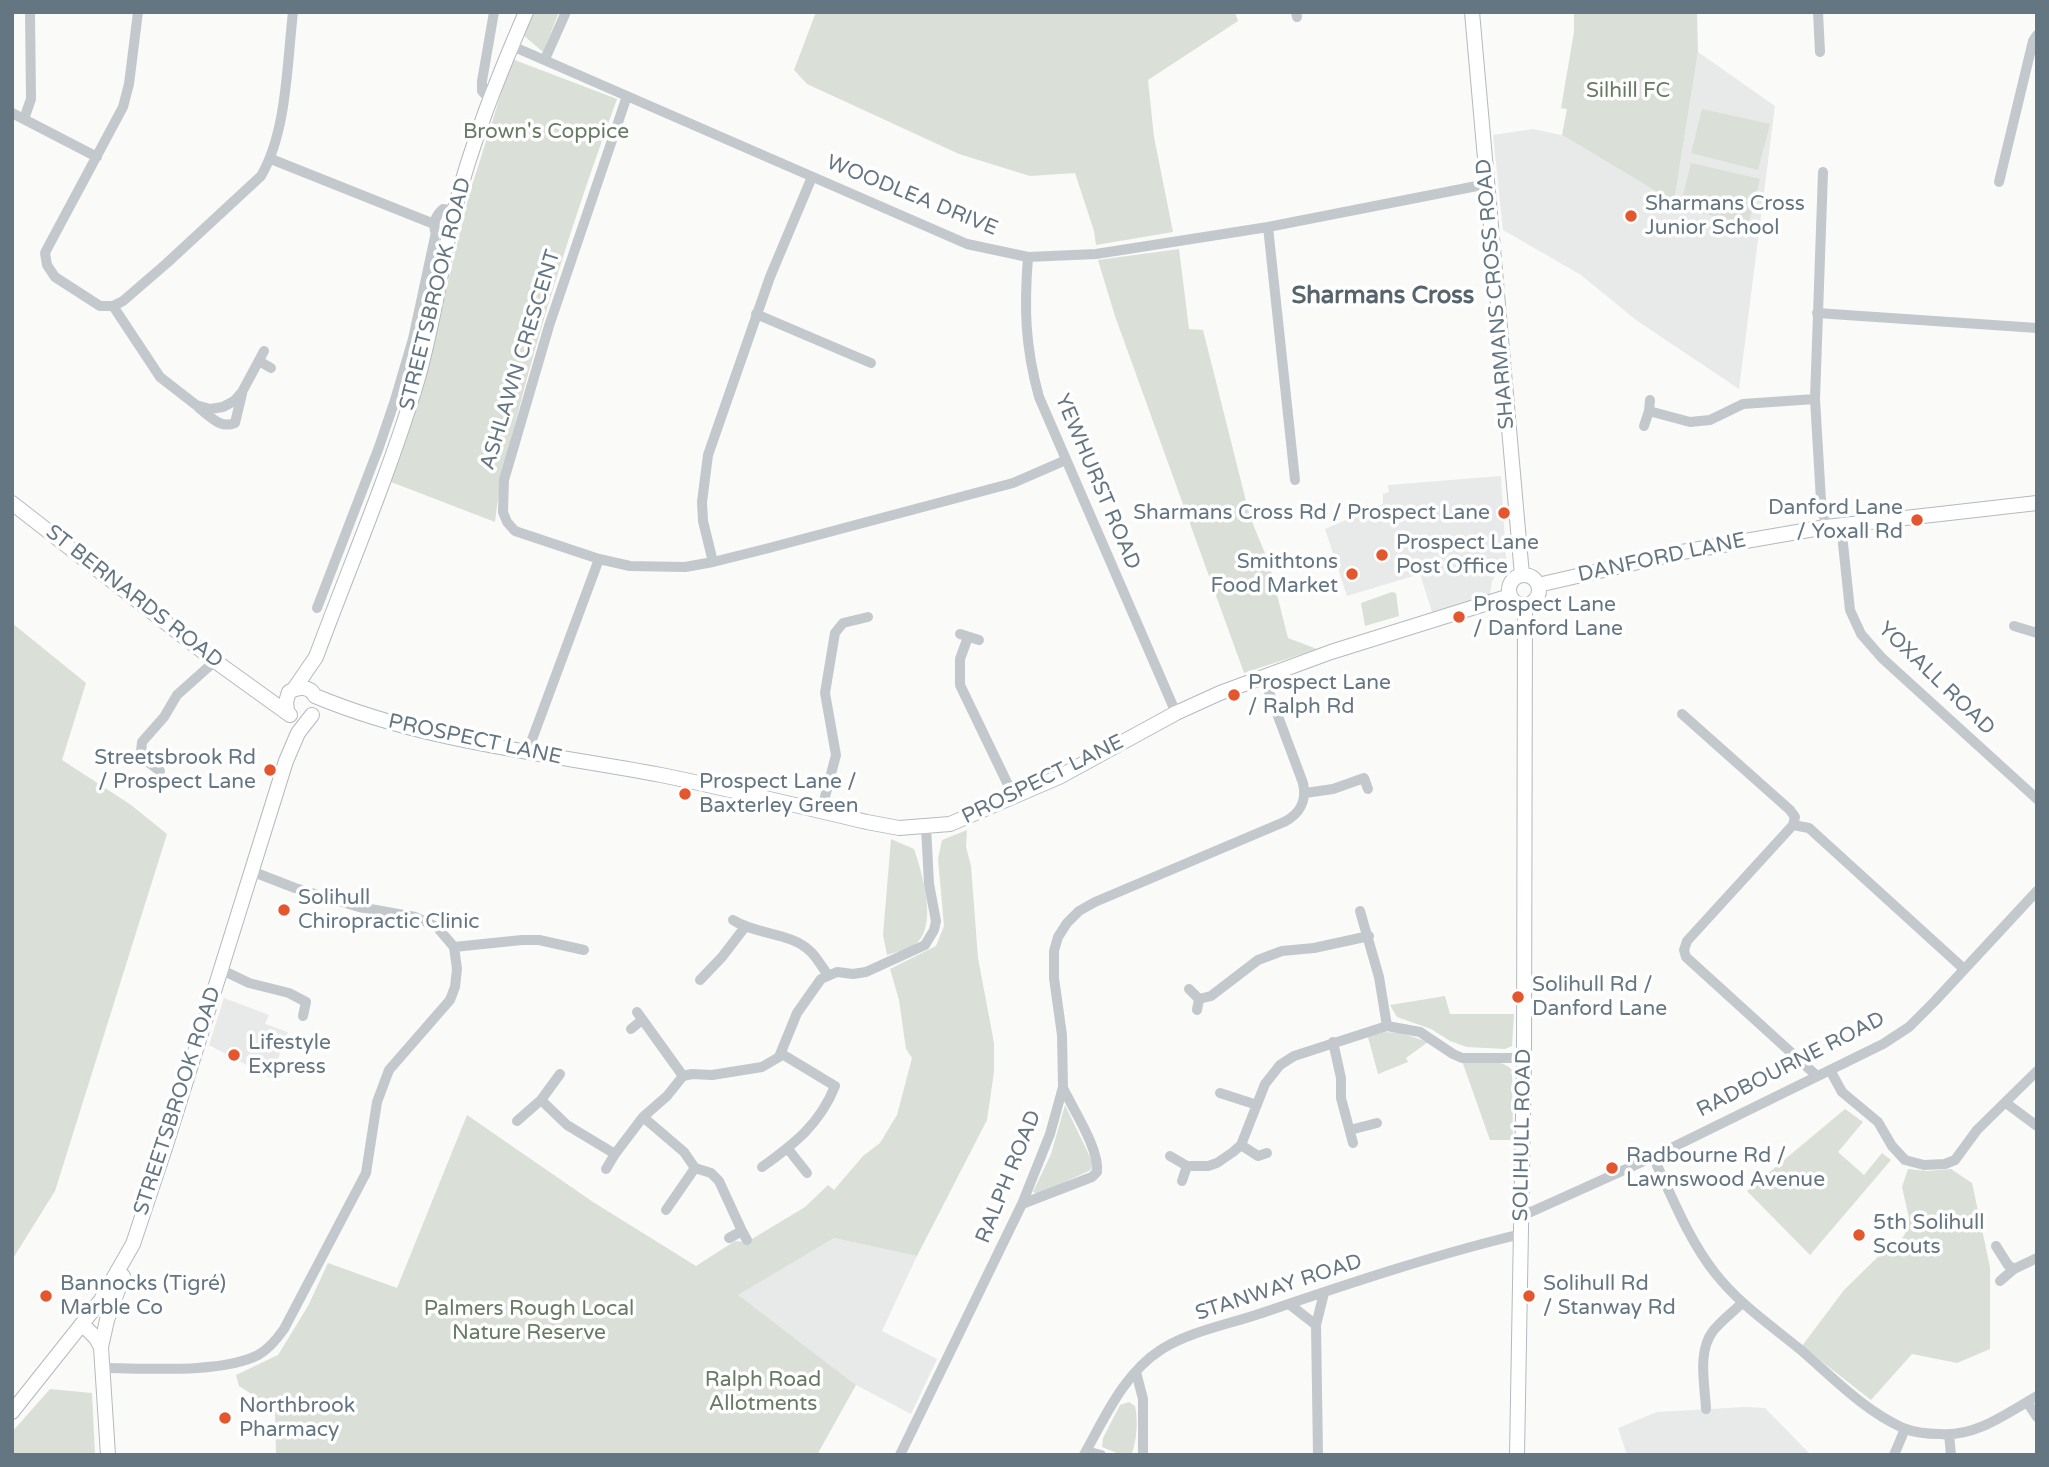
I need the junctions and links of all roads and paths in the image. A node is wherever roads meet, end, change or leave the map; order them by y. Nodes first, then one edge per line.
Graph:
1 (30, 12) edge
2 (138, 12) edge
3 (293, 12) edge
4 (494, 12) edge
5 (526, 12) edge
6 (566, 12) edge
7 (1472, 12) edge
8 (1818, 12) edge
9 (2037, 35) edge
10 (512, 46) junction
11 (1821, 52) dead end
12 (545, 59) junction
13 (627, 96) junction
14 (490, 100) junction
15 (12, 113) edge
16 (24, 119) junction
17 (97, 157) junction
18 (271, 159) junction
19 (1823, 172) dead end
20 (813, 177) junction
21 (1999, 182) dead end
22 (1487, 184) junction
23 (454, 211) junction
24 (1268, 227) junction
25 (435, 228) junction
26 (446, 245) junction
27 (1028, 257) junction
28 (113, 306) junction
29 (1817, 313) junction
30 (756, 314) junction
31 (2037, 328) edge
32 (871, 363) dead end
33 (271, 368) dead end
34 (242, 393) junction
35 (1815, 399) junction
36 (1650, 400) dead end
37 (196, 405) junction
38 (1649, 411) junction
39 (1644, 426) dead end
40 (1066, 460) junction
41 (1295, 480) dead end
42 (12, 503) edge
43 (2037, 503) edge
44 (1841, 524) junction
45 (1826, 527) junction
46 (599, 559) junction
47 (713, 562) junction
48 (343, 564) junction
49 (1522, 575) junction
50 (1538, 585) junction
51 (1510, 596) junction
52 (1525, 605) junction
53 (317, 608) dead end
54 (868, 617) dead end
55 (2014, 626) dead end
56 (2037, 633) edge
57 (969, 637) dead end
58 (316, 657) junction
59 (215, 661) junction
60 (1263, 676) junction
61 (257, 690) junction
62 (292, 691) junction
63 (314, 703) junction
64 (288, 713) junction
65 (1176, 713) junction
66 (1682, 714) dead end
67 (527, 753) junction
68 (286, 761) junction
69 (160, 771) dead end
70 (1368, 789) dead end
71 (1305, 793) junction
72 (1013, 795) junction
73 (2037, 799) edge
74 (821, 812) junction
75 (1793, 825) junction
76 (926, 827) junction
77 (251, 871) junction
78 (2037, 891) edge
79 (1360, 911) dead end
80 (733, 920) dead end
81 (745, 927) junction
82 (1369, 936) junction
83 (454, 947) junction
84 (584, 950) dead end
85 (220, 969) junction
86 (1964, 969) junction
87 (828, 975) junction
88 (700, 980) dead end
89 (1189, 989) dead end
90 (1199, 999) junction
91 (319, 1000) dead end
92 (306, 1002) junction
93 (1197, 1010) dead end
94 (303, 1016) dead end
95 (1387, 1026) junction
96 (631, 1029) dead end
97 (1334, 1042) junction
98 (782, 1054) junction
99 (1524, 1058) junction
100 (1830, 1070) junction
101 (2037, 1071) edge
102 (560, 1074) dead end
103 (683, 1076) junction
104 (1817, 1076) junction
105 (1063, 1087) junction
106 (1220, 1093) dead end
107 (541, 1100) junction
108 (2006, 1103) junction
109 (1257, 1105) junction
110 (643, 1116) junction
111 (517, 1121) dead end
112 (1377, 1123) dead end
113 (2037, 1126) edge
114 (1350, 1130) junction
115 (1353, 1143) dead end
116 (1241, 1145) junction
117 (788, 1149) junction
118 (1267, 1153) dead end
119 (615, 1154) junction
120 (1170, 1156) dead end
121 (1653, 1157) junction
122 (1187, 1166) junction
123 (762, 1167) dead end
124 (695, 1168) junction
125 (606, 1169) dead end
126 (807, 1173) dead end
127 (1182, 1181) dead end
128 (1022, 1204) junction
129 (666, 1210) dead end
130 (1522, 1216) junction
131 (1521, 1234) junction
132 (729, 1238) dead end
133 (133, 1244) junction
134 (1997, 1246) dead end
135 (2037, 1258) edge
136 (2014, 1269) junction
137 (2000, 1281) dead end
138 (1324, 1293) junction
139 (1742, 1303) junction
140 (1289, 1304) junction
141 (82, 1324) junction
142 (1315, 1325) junction
143 (100, 1347) junction
144 (103, 1368) junction
145 (1136, 1372) junction
146 (2032, 1399) edge
147 (1706, 1409) dead end
148 (12, 1412) edge
149 (2037, 1418) edge
150 (1905, 1429) junction
151 (1949, 1434) junction
152 (1085, 1453) edge
153 (108, 1455) edge
154 (900, 1455) edge
155 (1101, 1455) edge
156 (1143, 1455) edge
157 (1318, 1455) edge
158 (1517, 1455) edge
159 (1894, 1455) edge
160 (1951, 1455) edge

1 - 16 street
2 - 17 street
3 - 18 street
4 - 14 street, STREETSBROOK ROAD
5 - 10 street, STREETSBROOK ROAD
6 - 12 street
7 - 22 street, SHARMANS CROSS ROAD
8 - 11 street
9 - 21 street
10 - 12 street, WOODLEA DRIVE
10 - 14 street, STREETSBROOK ROAD
12 - 13 street, WOODLEA DRIVE
13 - 20 street, WOODLEA DRIVE
13 - 46 street, ASHLAWN CRESCENT
14 - 23 street, STREETSBROOK ROAD
15 - 16 street
16 - 17 street
17 - 28 street
18 - 25 street
18 - 28 street
19 - 29 street
20 - 27 street, WOODLEA DRIVE
20 - 30 street
22 - 24 street, WOODLEA DRIVE
22 - 49 street, SHARMANS CROSS ROAD
23 - 25 street
23 - 26 street, STREETSBROOK ROAD
24 - 27 street, WOODLEA DRIVE
24 - 41 street
25 - 26 street
25 - 48 street, STREETSBROOK ROAD
26 - 48 street, STREETSBROOK ROAD
27 - 40 street, YEWHURST ROAD
28 - 37 street
29 - 31 street
29 - 35 street
30 - 32 street
30 - 47 street
33 - 34 street
34 - 37 street
34 - 37 street
35 - 38 street
35 - 45 street
36 - 38 street
38 - 39 street
40 - 47 street, ASHLAWN CRESCENT
40 - 65 street, YEWHURST ROAD
42 - 59 street, ST BERNARDS ROAD
43 - 44 street, DANFORD LANE
44 - 45 street, DANFORD LANE
44 - 73 street, YOXALL ROAD
45 - 50 street, DANFORD LANE
46 - 47 street, ASHLAWN CRESCENT
46 - 67 street
48 - 53 street, STREETSBROOK ROAD
48 - 58 street, STREETSBROOK ROAD
49 - 50 street
49 - 51 street
50 - 52 street
51 - 52 street
51 - 60 street, PROSPECT LANE
52 - 99 street, SOLIHULL ROAD
54 - 74 street
55 - 56 street
57 - 72 street
58 - 62 street, STREETSBROOK ROAD
58 - 63 street, STREETSBROOK ROAD
59 - 61 street, ST BERNARDS ROAD
59 - 69 street
60 - 65 street, PROSPECT LANE
60 - 71 street
61 - 62 street
61 - 64 street, ST BERNARDS ROAD
62 - 63 street
62 - 64 street
63 - 64 street
63 - 67 street, PROSPECT LANE
63 - 68 street, STREETSBROOK ROAD
64 - 68 street, STREETSBROOK ROAD
65 - 72 street, PROSPECT LANE
66 - 75 street
67 - 74 street, PROSPECT LANE
68 - 77 street, STREETSBROOK ROAD
70 - 71 street
71 - 105 street, RALPH ROAD
72 - 76 street, PROSPECT LANE
74 - 76 street, PROSPECT LANE
75 - 86 street
75 - 104 street
76 - 87 street
77 - 83 street
77 - 85 street, STREETSBROOK ROAD
78 - 86 street, RADBOURNE ROAD
79 - 82 street
80 - 81 street
81 - 87 street
81 - 88 street
82 - 90 street
82 - 95 street
83 - 84 street
83 - 144 street
85 - 92 street
85 - 133 street, STREETSBROOK ROAD
86 - 100 street, RADBOURNE ROAD
87 - 98 street
89 - 90 street
90 - 93 street
91 - 92 street
92 - 94 street
95 - 97 street
95 - 99 street
96 - 103 street
97 - 109 street
97 - 114 street
98 - 103 street
98 - 117 street
99 - 130 street, SOLIHULL ROAD
100 - 104 street, RADBOURNE ROAD
100 - 108 street
101 - 108 street
102 - 107 street
103 - 110 street
104 - 121 street, RADBOURNE ROAD
105 - 128 street, RALPH ROAD
105 - 128 street
106 - 109 street
107 - 111 street
107 - 119 street
108 - 113 street
109 - 116 street
110 - 119 street
110 - 124 street
112 - 114 street
114 - 115 street
116 - 118 street
116 - 122 street
117 - 123 street
117 - 126 street
119 - 125 street
120 - 122 street
121 - 130 street, RADBOURNE ROAD
121 - 139 street
122 - 127 street
124 - 129 street
124 - 132 street
128 - 154 street, RALPH ROAD
130 - 131 street, SOLIHULL ROAD
131 - 138 street, STANWAY ROAD
131 - 158 street, SOLIHULL ROAD
133 - 141 street, STREETSBROOK ROAD
133 - 143 street
134 - 136 street
135 - 136 street
136 - 137 street
138 - 140 street, STANWAY ROAD
138 - 142 street
139 - 147 street
139 - 150 street
140 - 142 street
140 - 145 street, STANWAY ROAD
141 - 143 street
141 - 148 street, STREETSBROOK ROAD
142 - 157 street
143 - 144 street
144 - 153 street
145 - 152 street, STANWAY ROAD
145 - 156 street
146 - 149 street
146 - 151 street
150 - 151 street
150 - 159 street
151 - 160 street
152 - 155 street

